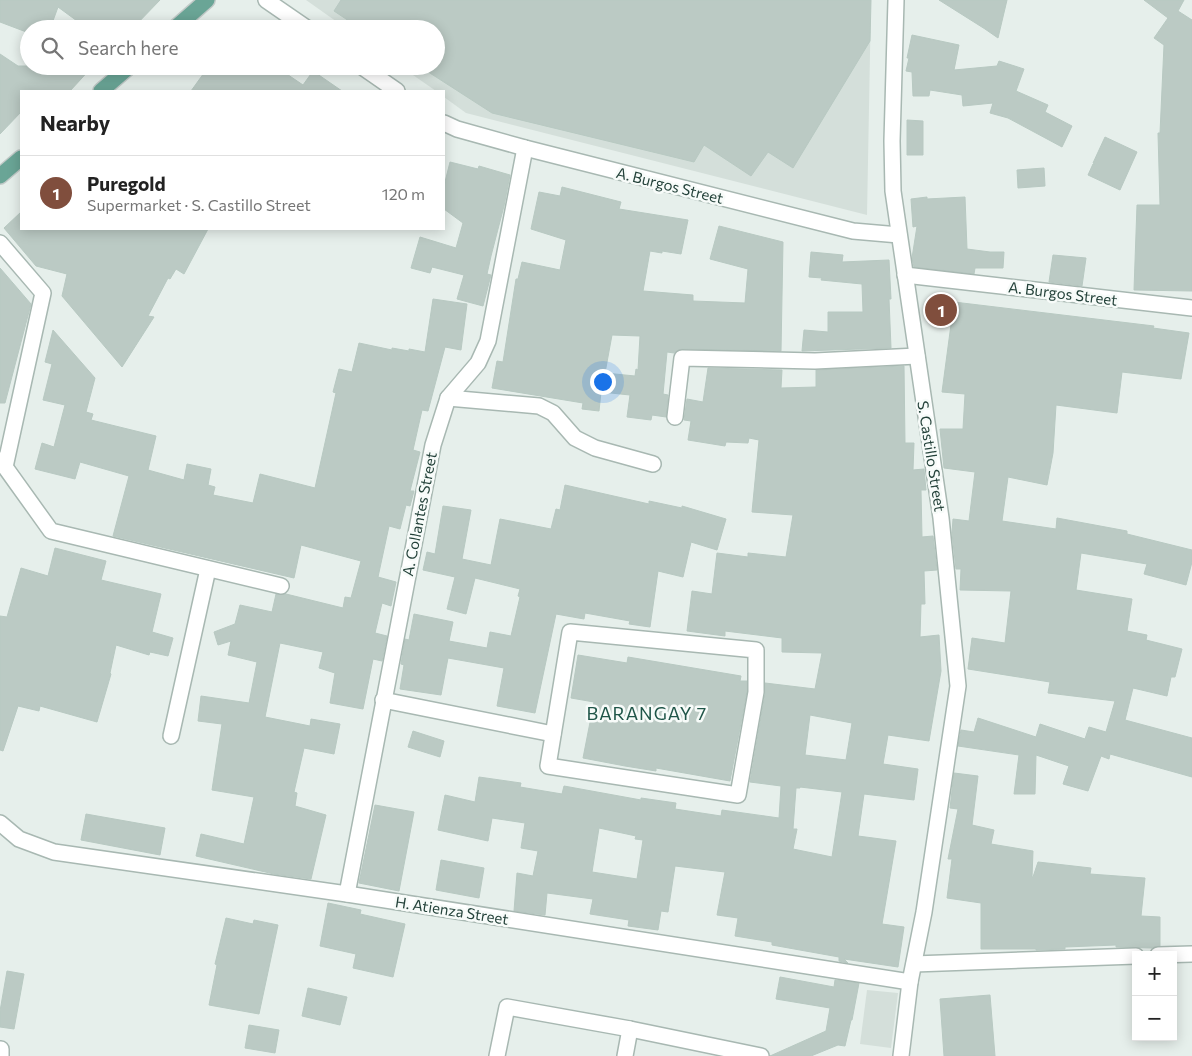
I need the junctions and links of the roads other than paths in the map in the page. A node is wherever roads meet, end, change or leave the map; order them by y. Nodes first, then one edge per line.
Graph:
1 (266, 0) edge
2 (896, 0) edge
3 (200, 2) edge
4 (183, 20) edge
5 (295, 20) edge
6 (120, 75) edge
7 (374, 75) edge
8 (102, 90) edge
9 (396, 90) edge
10 (445, 123) edge
11 (525, 148) junction
12 (20, 159) edge
13 (0, 176) edge
14 (899, 235) junction
15 (0, 243) edge
16 (905, 275) junction
17 (1192, 308) edge
18 (916, 356) junction
19 (448, 398) junction
20 (674, 416) dead end
21 (2, 464) edge
22 (653, 464) dead end
23 (208, 569) junction
24 (281, 586) dead end
25 (383, 700) junction
26 (553, 734) junction
27 (171, 736) dead end
28 (0, 823) edge
29 (347, 894) junction
30 (1177, 954) edge
31 (1192, 954) edge
32 (1132, 956) edge
33 (914, 964) junction
34 (910, 982) junction
35 (630, 1029) junction
36 (0, 1049) edge
37 (1, 1056) edge
38 (497, 1056) edge
39 (625, 1056) edge
40 (761, 1056) edge
41 (901, 1056) edge

1 - 5 street
2 - 14 street, S. Castillo Street
3 - 4 main road
6 - 8 main road
7 - 9 street
10 - 11 street, A. Burgos Street
11 - 14 street, A. Burgos Street
11 - 19 street, A. Collantes Street
12 - 13 main road
14 - 16 street, S. Castillo Street
15 - 21 street
16 - 17 street, A. Burgos Street
16 - 18 street, S. Castillo Street
18 - 20 street
18 - 33 street, S. Castillo Street
19 - 22 street
19 - 25 street, A. Collantes Street
21 - 23 street
23 - 24 street
23 - 27 street
25 - 26 street
25 - 29 street, A. Collantes Street
26 - 26 street
28 - 29 street, H. Atienza Street
29 - 34 street, H. Atienza Street
30 - 31 street
32 - 33 street
33 - 34 street, S. Castillo Street
34 - 41 street, S. Castillo Street
35 - 38 street
35 - 39 street
35 - 40 street
36 - 37 street

